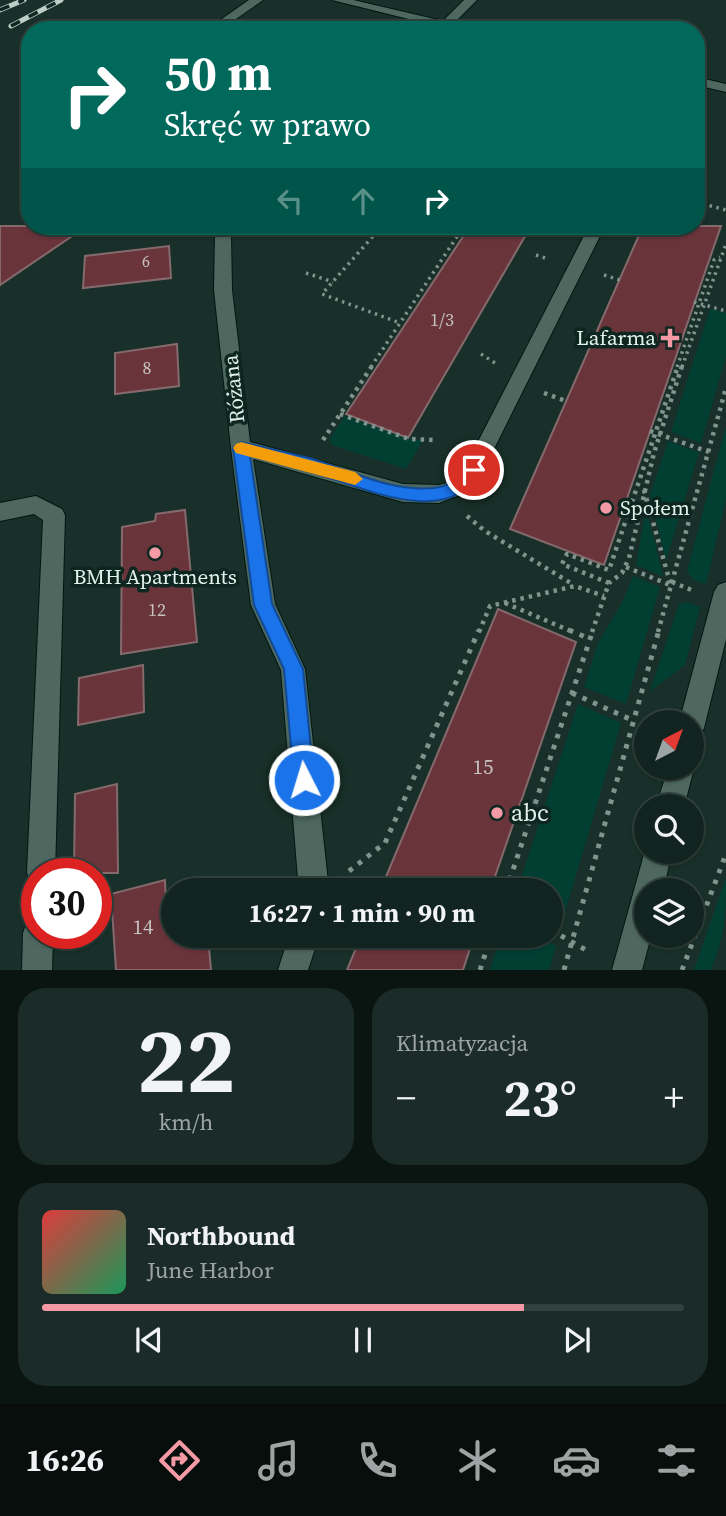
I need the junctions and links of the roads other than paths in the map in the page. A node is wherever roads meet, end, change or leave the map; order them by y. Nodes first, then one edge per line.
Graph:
1 (257, 0) edge
2 (338, 0) edge
3 (471, 0) edge
4 (226, 21) edge
5 (419, 21) edge
6 (448, 21) edge
7 (705, 83) edge
8 (726, 88) edge
9 (220, 235) edge
10 (592, 235) edge
11 (241, 448) junction
12 (0, 512) edge
13 (716, 594) edge
14 (694, 710) edge
15 (42, 858) edge
16 (313, 878) edge
17 (634, 944) edge
18 (300, 948) edge
19 (38, 949) edge
20 (37, 970) edge
21 (293, 970) edge
22 (627, 970) edge

1 - 4 street
2 - 5 street
3 - 6 street
7 - 8 street
9 - 11 street, Różana
10 - 11 street
11 - 16 street, Różana
12 - 15 street
13 - 14 street
17 - 22 street
18 - 21 street
19 - 20 street

